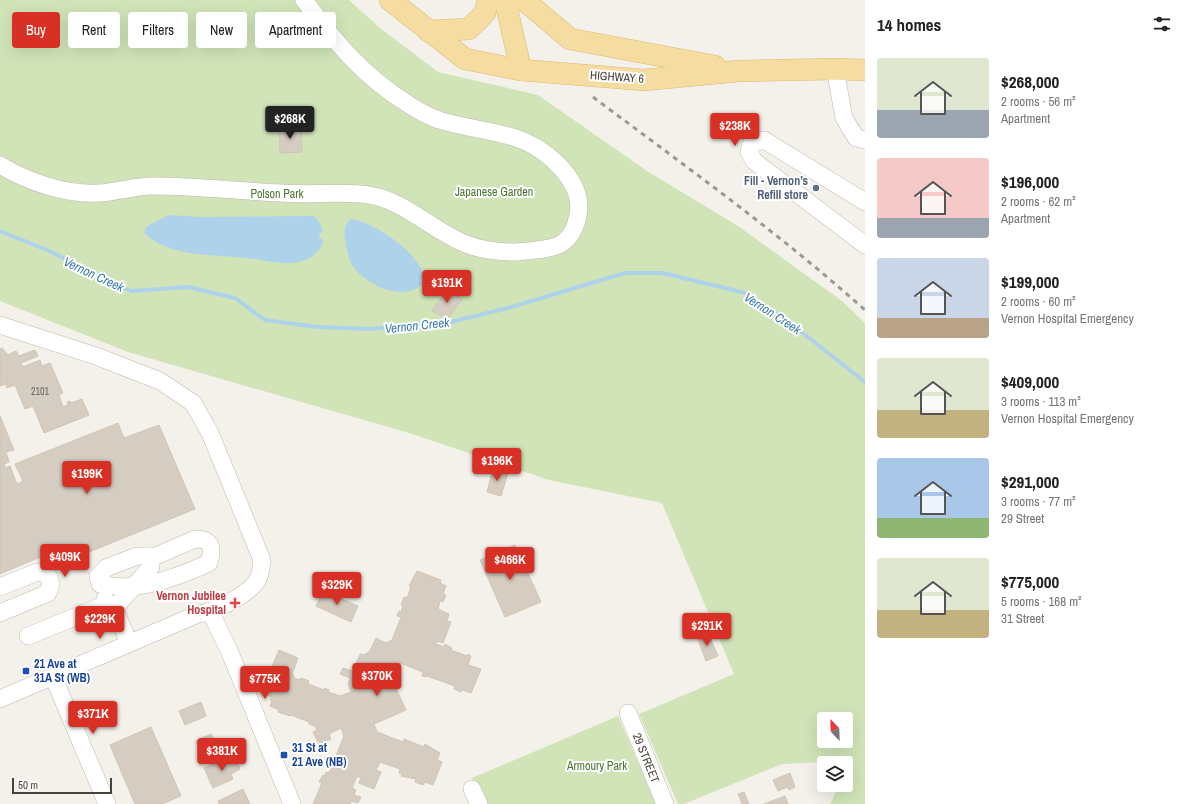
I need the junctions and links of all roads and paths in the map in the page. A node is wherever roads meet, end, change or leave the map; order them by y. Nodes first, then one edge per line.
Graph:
1 (304, 0) edge
2 (390, 0) edge
3 (488, 0) edge
4 (505, 0) edge
5 (524, 0) edge
6 (428, 31) junction
7 (835, 69) junction
8 (521, 70) junction
9 (865, 70) edge
10 (740, 71) junction
11 (865, 140) edge
12 (0, 165) edge
13 (865, 202) edge
14 (863, 238) edge
15 (0, 325) edge
16 (147, 556) junction
17 (100, 584) junction
18 (0, 587) edge
19 (133, 587) junction
20 (110, 608) junction
21 (0, 613) edge
22 (209, 613) junction
23 (28, 636) dead end
24 (129, 644) junction
25 (53, 676) junction
26 (2, 693) edge
27 (628, 712) dead end
28 (107, 804) edge
29 (292, 804) edge
30 (665, 804) edge

1 - 12 street
2 - 6 main road, HIGHWAY 6
3 - 6 main road
4 - 8 main road
5 - 10 main road
6 - 8 main road, HIGHWAY 6
7 - 9 main road, HIGHWAY 6
7 - 10 main road, HIGHWAY 6
7 - 11 street
8 - 10 main road, HIGHWAY 6
13 - 14 street
15 - 22 street
16 - 17 street
16 - 19 street
16 - 19 street
17 - 19 street
17 - 20 street
18 - 21 street
19 - 20 street
20 - 23 street
20 - 24 street
22 - 24 street
22 - 29 street
24 - 25 street
25 - 26 street
25 - 28 street
27 - 30 street, 29 STREET

